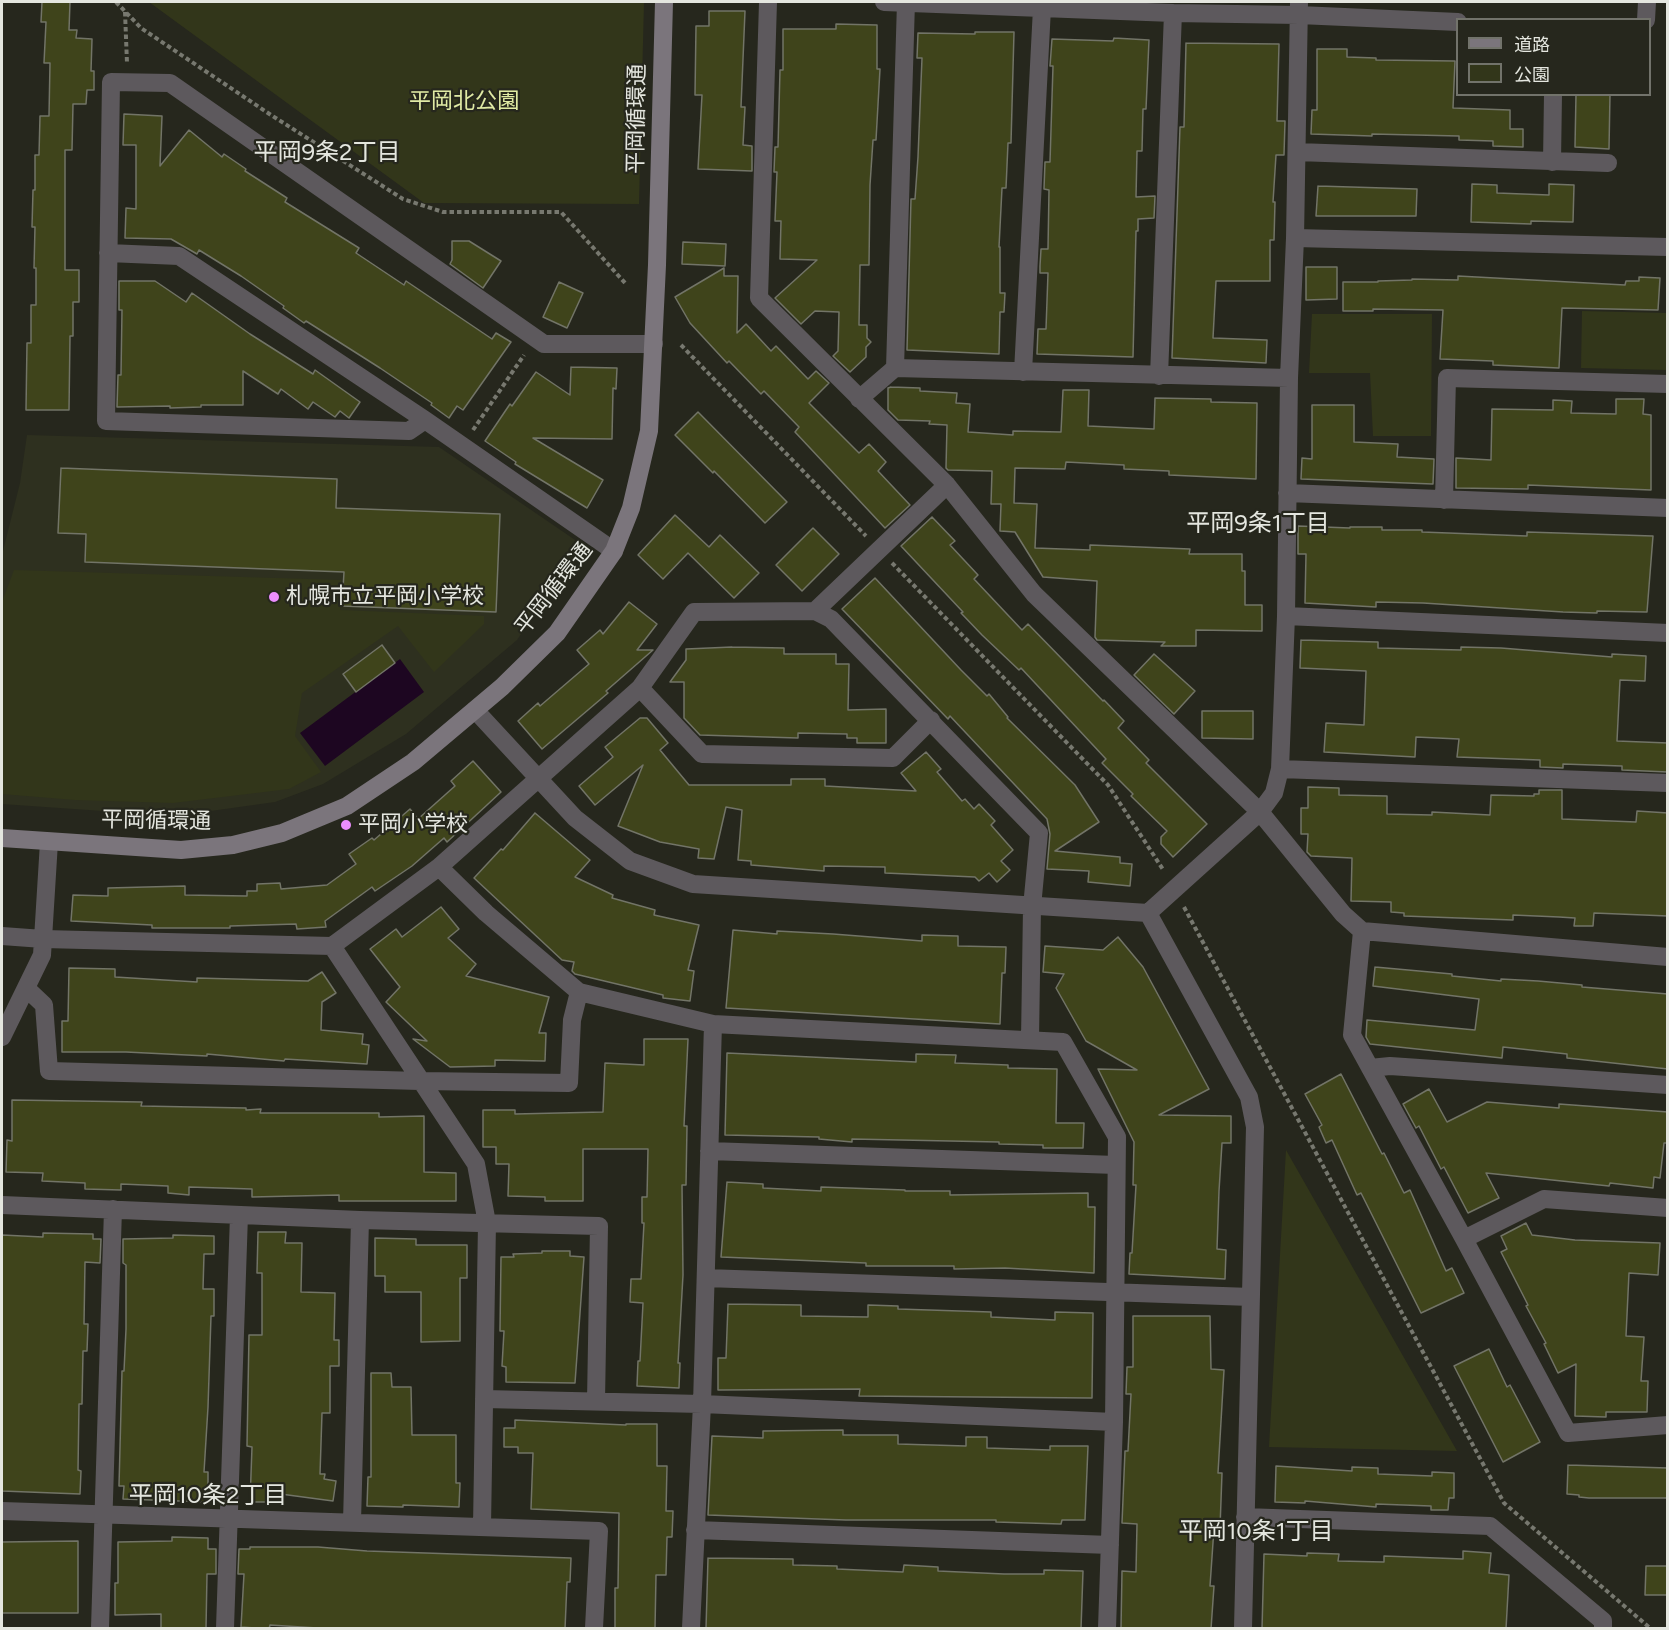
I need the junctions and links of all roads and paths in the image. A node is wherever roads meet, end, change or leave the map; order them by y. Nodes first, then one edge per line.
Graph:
1 (116, 2) edge
2 (664, 2) edge
3 (768, 2) edge
4 (884, 2) edge
5 (906, 2) edge
6 (1647, 2) edge
7 (1042, 8) junction
8 (1299, 8) edge
9 (125, 12) junction
10 (1173, 14) junction
11 (1646, 18) edge
12 (1456, 22) edge
13 (128, 82) junction
14 (1553, 96) edge
15 (1297, 152) junction
16 (1552, 162) junction
17 (1608, 163) dead end
18 (1295, 238) junction
19 (1668, 247) edge
20 (108, 253) junction
21 (626, 284) dead end
22 (536, 338) junction
23 (654, 344) junction
24 (895, 368) junction
25 (1023, 372) junction
26 (1159, 376) junction
27 (1289, 378) junction
28 (1668, 384) edge
29 (859, 399) junction
30 (424, 420) junction
31 (462, 446) junction
32 (947, 485) junction
33 (1287, 493) junction
34 (1444, 500) junction
35 (1668, 508) edge
36 (614, 551) junction
37 (815, 611) junction
38 (1286, 616) junction
39 (1668, 633) edge
40 (640, 688) junction
41 (475, 710) junction
42 (931, 720) junction
43 (1280, 769) junction
44 (539, 777) junction
45 (1668, 783) edge
46 (1260, 812) junction
47 (2, 838) edge
48 (49, 842) junction
49 (439, 867) junction
50 (1032, 907) junction
51 (1148, 913) junction
52 (1362, 931) junction
53 (2, 936) edge
54 (43, 939) junction
55 (332, 946) junction
56 (1668, 957) edge
57 (26, 987) junction
58 (579, 992) junction
59 (713, 1024) junction
60 (2, 1037) edge
61 (1030, 1040) junction
62 (1370, 1068) junction
63 (420, 1081) junction
64 (1668, 1085) edge
65 (709, 1151) junction
66 (1116, 1165) junction
67 (2, 1205) edge
68 (1668, 1208) edge
69 (113, 1209) junction
70 (239, 1215) junction
71 (360, 1220) junction
72 (486, 1223) junction
73 (1464, 1239) junction
74 (706, 1278) junction
75 (1115, 1291) junction
76 (1251, 1297) junction
77 (484, 1398) junction
78 (596, 1401) junction
79 (702, 1404) junction
80 (1114, 1422) junction
81 (1668, 1425) edge
82 (2, 1511) edge
83 (104, 1513) junction
84 (228, 1517) junction
85 (1245, 1517) junction
86 (352, 1522) junction
87 (482, 1526) junction
88 (695, 1530) junction
89 (1110, 1545) junction
90 (100, 1629) edge
91 (225, 1629) edge
92 (594, 1629) edge
93 (691, 1629) edge
94 (1107, 1629) edge
95 (1243, 1629) edge
96 (1603, 1629) edge

1 - 9 path
2 - 23 street, 平岡循環通
3 - 29 street
4 - 5 street
5 - 7 street
5 - 24 street
6 - 11 street
7 - 10 street
7 - 25 street
8 - 10 street
8 - 12 street
8 - 15 street
9 - 13 path
9 - 21 path
10 - 26 street
13 - 20 street
13 - 22 street
14 - 16 street
15 - 16 street
15 - 18 street
16 - 17 street
18 - 19 street
18 - 27 street
20 - 30 street
20 - 30 street
22 - 23 street
22 - 31 path
23 - 36 street, 平岡循環通
24 - 25 street
24 - 29 street
25 - 26 street
26 - 27 street
27 - 33 street
28 - 34 street
29 - 32 street
30 - 31 street
31 - 36 street
32 - 37 street
32 - 46 street
33 - 34 street
33 - 38 street
34 - 35 street
36 - 41 street, 平岡循環通
37 - 40 street
37 - 42 street
38 - 39 street
38 - 43 street
40 - 42 street
40 - 44 street
41 - 44 street
41 - 48 street, 平岡循環通
42 - 50 street
43 - 45 street
43 - 46 street
44 - 49 street
44 - 50 street
46 - 51 street
46 - 52 street
47 - 48 street, 平岡循環通
48 - 54 street
49 - 55 street
49 - 58 street
50 - 51 street
50 - 61 street
51 - 76 street
52 - 56 street
52 - 62 street
53 - 54 street
54 - 55 street
54 - 57 street
55 - 63 street
57 - 60 street
57 - 63 street
58 - 59 street
58 - 63 street
59 - 61 street
59 - 65 street
61 - 66 street
62 - 64 street
62 - 73 street
63 - 72 street
65 - 66 street
65 - 74 street
66 - 75 street
67 - 69 street
68 - 73 street
69 - 70 street
69 - 83 street
70 - 71 street
70 - 84 street
71 - 72 street
71 - 86 street
72 - 77 street
72 - 78 street
73 - 81 street
74 - 75 street
74 - 79 street
75 - 76 street
75 - 80 street
76 - 85 street
77 - 78 street
77 - 87 street
78 - 79 street
79 - 80 street
79 - 88 street
80 - 89 street
82 - 83 street
83 - 84 street
83 - 90 street
84 - 86 street
84 - 91 street
85 - 95 street
85 - 96 street
86 - 87 street
87 - 92 street
88 - 89 street
88 - 93 street
89 - 94 street

